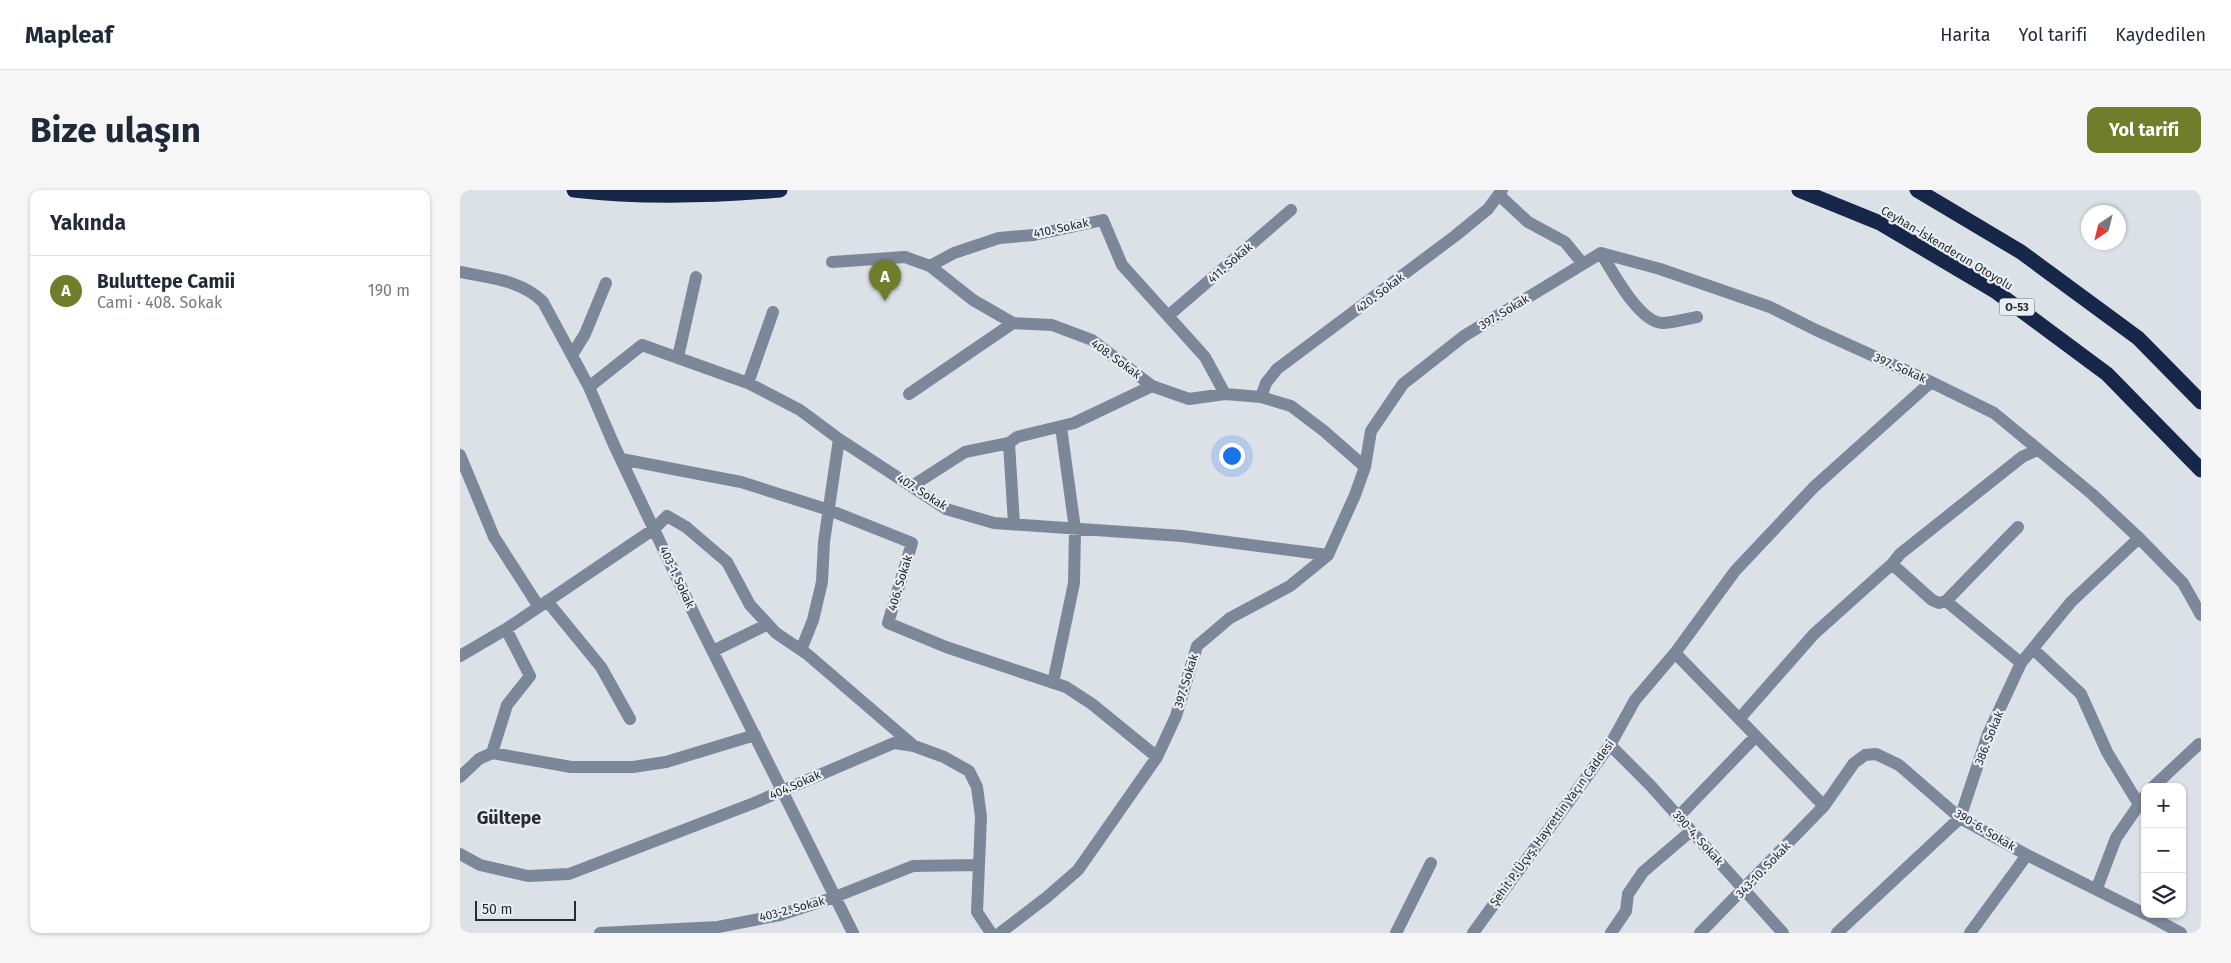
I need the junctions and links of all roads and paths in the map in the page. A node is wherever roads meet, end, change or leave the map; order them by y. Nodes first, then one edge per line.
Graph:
1 (574, 190) edge
2 (780, 190) edge
3 (1799, 190) edge
4 (1917, 190) edge
5 (1500, 192) edge
6 (1292, 210) dead end
7 (1601, 253) junction
8 (832, 262) dead end
9 (1583, 264) junction
10 (930, 266) junction
11 (460, 272) edge
12 (696, 276) dead end
13 (606, 283) dead end
14 (773, 312) dead end
15 (1168, 316) junction
16 (1698, 317) dead end
17 (1013, 323) junction
18 (572, 355) junction
19 (678, 357) junction
20 (1931, 382) junction
21 (748, 383) junction
22 (589, 386) junction
23 (1152, 386) junction
24 (909, 394) dead end
25 (1225, 394) junction
26 (1261, 397) junction
27 (2201, 402) edge
28 (1061, 427) junction
29 (839, 439) junction
30 (1009, 443) junction
31 (2037, 450) junction
32 (460, 455) edge
33 (621, 459) junction
34 (1364, 466) junction
35 (2201, 470) edge
36 (912, 486) junction
37 (829, 510) junction
38 (1014, 524) junction
39 (2018, 527) dead end
40 (654, 529) junction
41 (1075, 529) junction
42 (2139, 538) junction
43 (1328, 555) junction
44 (1892, 564) junction
45 (1946, 600) junction
46 (543, 604) junction
47 (2201, 615) edge
48 (768, 624) junction
49 (506, 629) junction
50 (2033, 649) junction
51 (801, 650) junction
52 (713, 651) junction
53 (1675, 653) junction
54 (460, 656) edge
55 (2021, 663) junction
56 (1053, 683) junction
57 (630, 718) dead end
58 (1740, 718) junction
59 (755, 735) junction
60 (1756, 736) junction
61 (2199, 744) dead end
62 (1610, 745) junction
63 (914, 746) junction
64 (492, 753) junction
65 (1157, 757) junction
66 (460, 777) edge
67 (2157, 783) edge
68 (783, 791) junction
69 (2141, 799) edge
70 (1824, 806) junction
71 (1678, 817) junction
72 (1960, 818) junction
73 (1691, 831) junction
74 (460, 854) edge
75 (2027, 855) junction
76 (1431, 863) dead end
77 (978, 865) junction
78 (2097, 888) junction
79 (1744, 890) junction
80 (835, 897) junction
81 (2141, 912) edge
82 (2153, 918) edge
83 (600, 933) edge
84 (852, 933) edge
85 (991, 933) edge
86 (1000, 933) edge
87 (1396, 933) edge
88 (1473, 933) edge
89 (1612, 933) edge
90 (1700, 933) edge
91 (1783, 933) edge
92 (1837, 933) edge
93 (1970, 933) edge
94 (2181, 933) edge

1 - 2 highway
3 - 35 highway, Ceyhan-İskenderun Otoyolu / O-53
4 - 27 highway
5 - 9 street
5 - 26 street, 420. Sokak
6 - 15 street, 411. Sokak
7 - 9 street, 397. Sokak
7 - 16 street
7 - 20 street, 397. Sokak
8 - 10 street, 408. Sokak
9 - 34 street, 397. Sokak
10 - 15 street, 410. Sokak
10 - 17 street, 408. Sokak
11 - 18 street, 403-1. Sokak
12 - 19 street
13 - 18 street
14 - 21 street
15 - 25 street, 410. Sokak
17 - 23 street, 408. Sokak
17 - 24 street
18 - 22 street, 403-1. Sokak
19 - 21 street, 407. Sokak
19 - 22 street, 407. Sokak
20 - 31 street, 397. Sokak
20 - 53 street, Şehit P. Üçvş. Hayrettin Yaçın Caddesi
21 - 29 street, 407. Sokak
22 - 33 street, 403-1. Sokak
23 - 25 street, 408. Sokak
23 - 28 street
25 - 26 street, 408. Sokak
26 - 34 street, 408. Sokak
28 - 30 street
28 - 41 street
29 - 36 street, 407. Sokak
29 - 37 street
30 - 36 street
30 - 38 street
31 - 42 street, 397. Sokak
31 - 44 street
32 - 46 street
33 - 37 street, 406. Sokak
33 - 40 street, 403-1. Sokak
34 - 43 street, 397. Sokak
36 - 38 street, 407. Sokak
37 - 51 street
37 - 56 street, 406. Sokak
38 - 41 street, 407. Sokak
39 - 45 street
40 - 46 street
40 - 48 street
40 - 52 street, 403-1. Sokak
41 - 43 street, 407. Sokak
41 - 56 street
42 - 47 street, 397. Sokak
42 - 50 street, 386. Sokak
43 - 65 street, 397. Sokak
44 - 45 street
44 - 58 street
45 - 55 street
46 - 49 street
46 - 57 street
48 - 51 street
48 - 52 street
49 - 54 street
49 - 64 street
50 - 55 street, 386. Sokak
50 - 69 street
51 - 63 street
52 - 59 street, 403-1. Sokak
53 - 58 street
53 - 62 street, Şehit P. Üçvş. Hayrettin Yaçın Caddesi
55 - 72 street, 386. Sokak
56 - 65 street, 406. Sokak
58 - 60 street
59 - 64 street
59 - 68 street, 403-1. Sokak
60 - 70 street
60 - 71 street
61 - 67 street
62 - 71 street, 390-4. Sokak
62 - 88 street, Şehit P. Üçvş. Hayrettin Yaçın Caddesi
63 - 68 street, 404.Sokak
63 - 77 street, 404.Sokak
64 - 66 street
65 - 86 street, 397. Sokak
68 - 74 street, 404.Sokak
68 - 80 street, 403-1. Sokak
69 - 78 street
70 - 72 street, 390-6. Sokak
70 - 79 street, 343-10. Sokak
71 - 73 street, 390-4. Sokak
72 - 75 street, 390-6. Sokak
72 - 92 street, 386. Sokak
73 - 79 street, 390-4. Sokak
73 - 89 street
75 - 78 street, 390-6. Sokak
75 - 93 street
76 - 87 street
77 - 80 street, 403-2. Sokak
77 - 85 street, 404.Sokak
78 - 81 street, 390-6. Sokak
79 - 90 street, 343-10. Sokak
79 - 91 street, 390-4. Sokak
80 - 83 street, 403-2. Sokak
80 - 84 street, 403-1. Sokak
82 - 94 street, 390-6. Sokak

